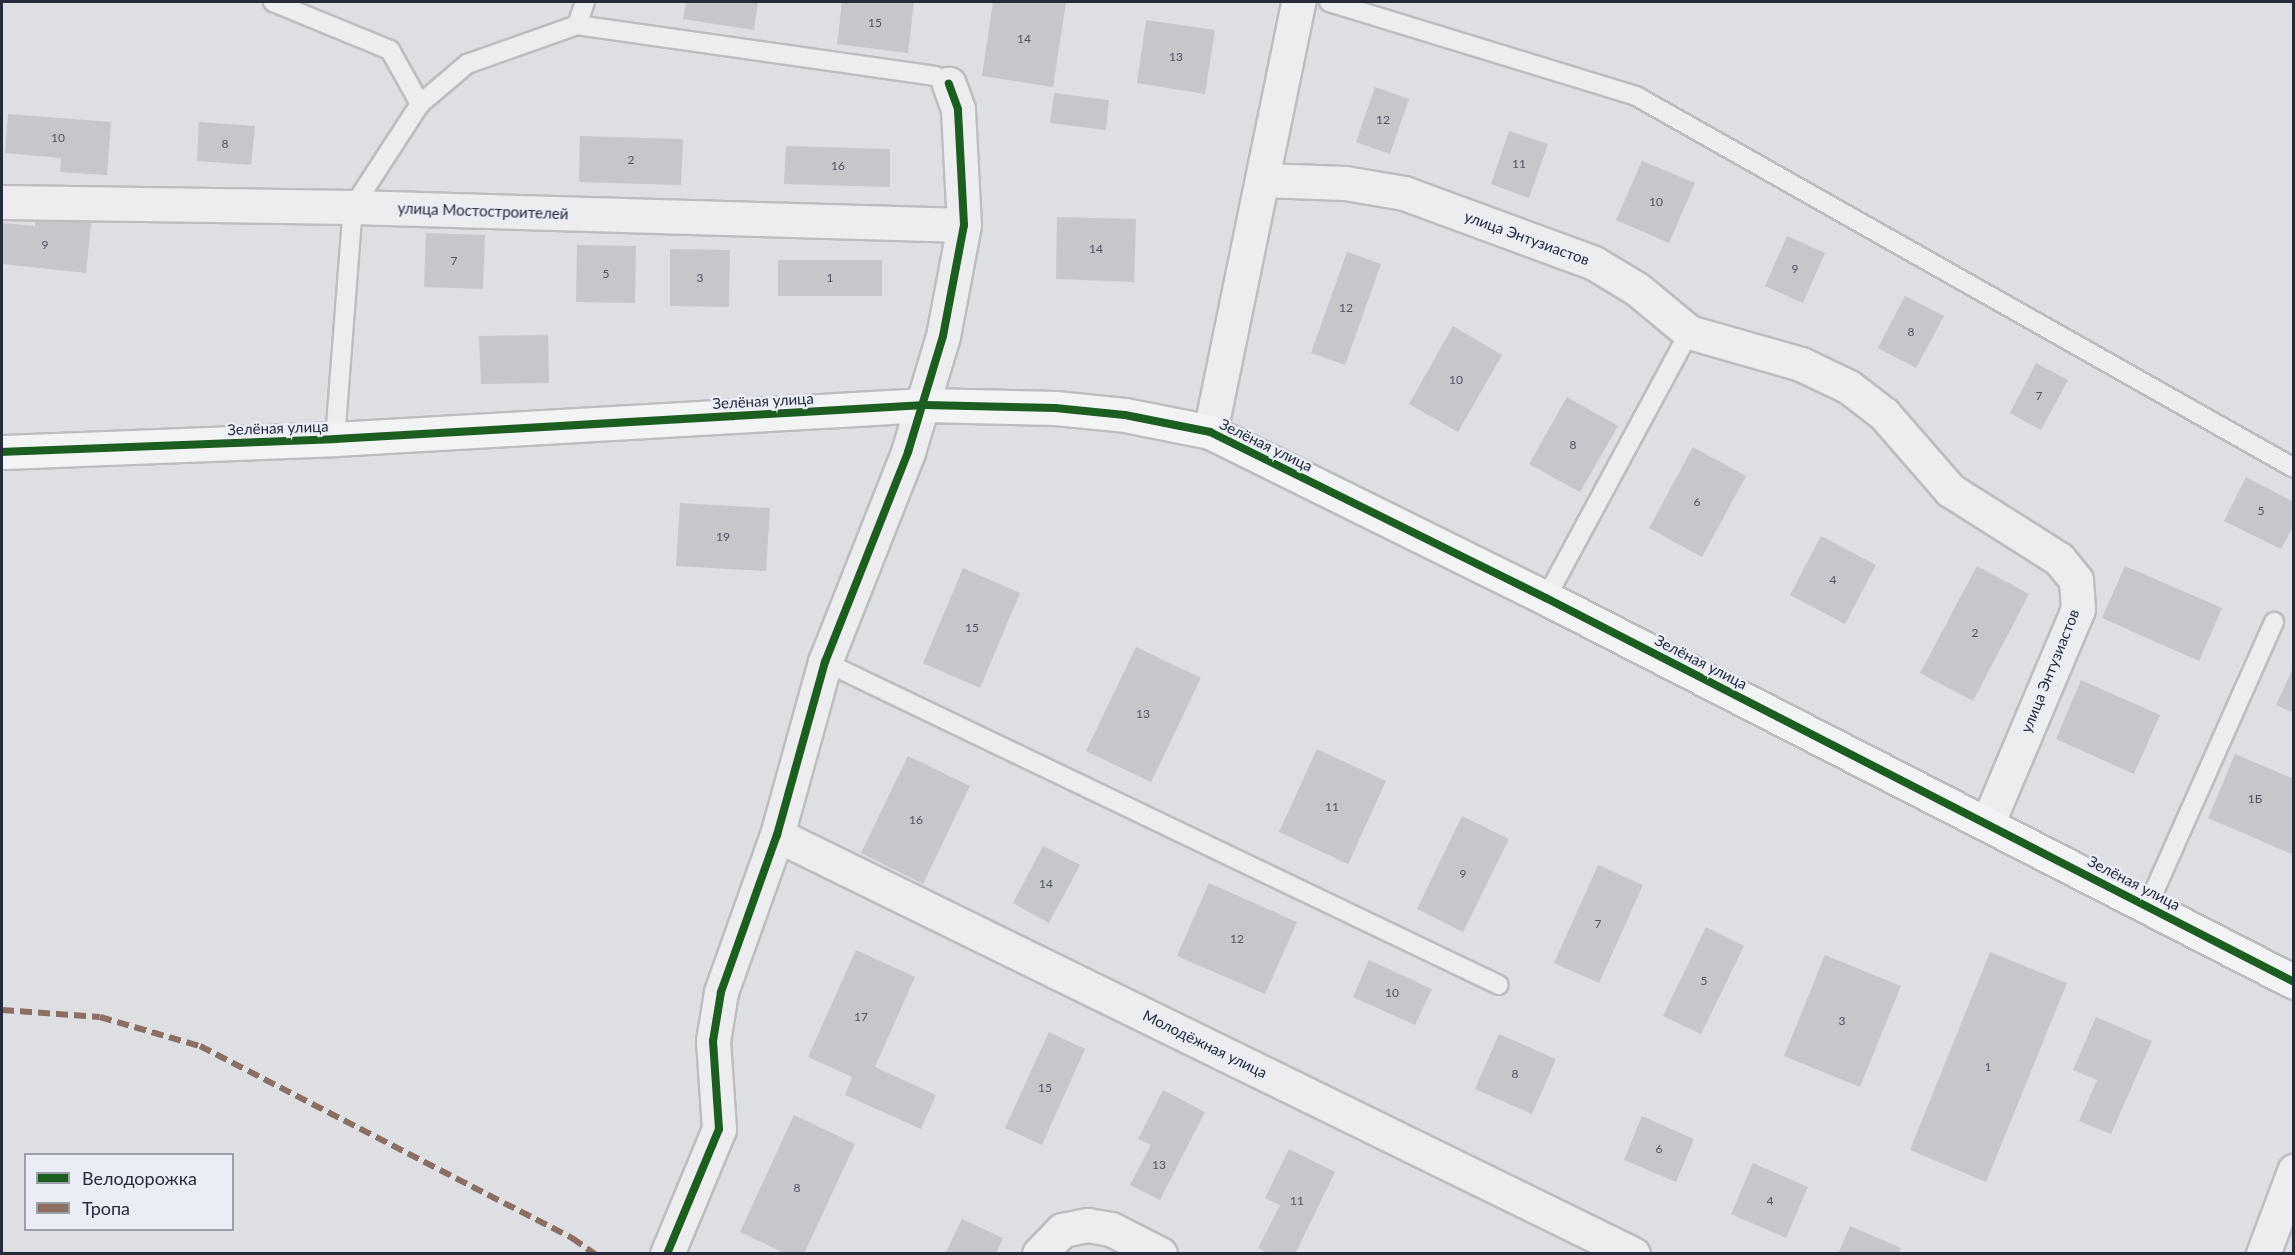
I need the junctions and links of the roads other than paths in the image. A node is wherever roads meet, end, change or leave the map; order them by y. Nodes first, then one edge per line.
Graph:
1 (273, 2) edge
2 (585, 2) edge
3 (1298, 2) edge
4 (1329, 2) edge
5 (577, 25) junction
6 (949, 84) joint
7 (420, 104) junction
8 (1263, 180) junction
9 (2, 202) edge
10 (353, 207) junction
11 (964, 225) junction
12 (1689, 332) junction
13 (925, 405) junction
14 (1210, 432) junction
15 (336, 440) junction
16 (2, 452) edge
17 (2294, 468) edge
18 (1546, 598) junction
19 (2274, 622) dead end
20 (825, 662) junction
21 (1988, 824) junction
22 (777, 835) junction
23 (2148, 905) junction
24 (2294, 982) edge
25 (1499, 985) dead end
26 (2294, 1171) edge
27 (667, 1254) edge
28 (1039, 1254) edge
29 (1160, 1254) edge
30 (1633, 1254) edge
31 (2263, 1254) edge

1 - 7 lane
2 - 5 lane
3 - 8 street
4 - 17 lane
5 - 6 lane
5 - 7 lane
6 - 11 street
7 - 10 lane
8 - 12 street, улица Энтузиастов
8 - 14 street
9 - 10 street, улица Мостостроителей
10 - 11 street, улица Мостостроителей
10 - 15 lane
11 - 13 street
12 - 18 lane
12 - 21 street, улица Энтузиастов
13 - 14 street, Зелёная улица
13 - 15 street, Зелёная улица
13 - 20 street
14 - 18 street, Зелёная улица
15 - 16 street, Зелёная улица
18 - 21 street, Зелёная улица
19 - 23 lane
20 - 22 street
20 - 25 lane
21 - 23 street, Зелёная улица
22 - 27 street
22 - 30 street, Молодёжная улица
23 - 24 street, Зелёная улица
26 - 31 street
28 - 29 street

